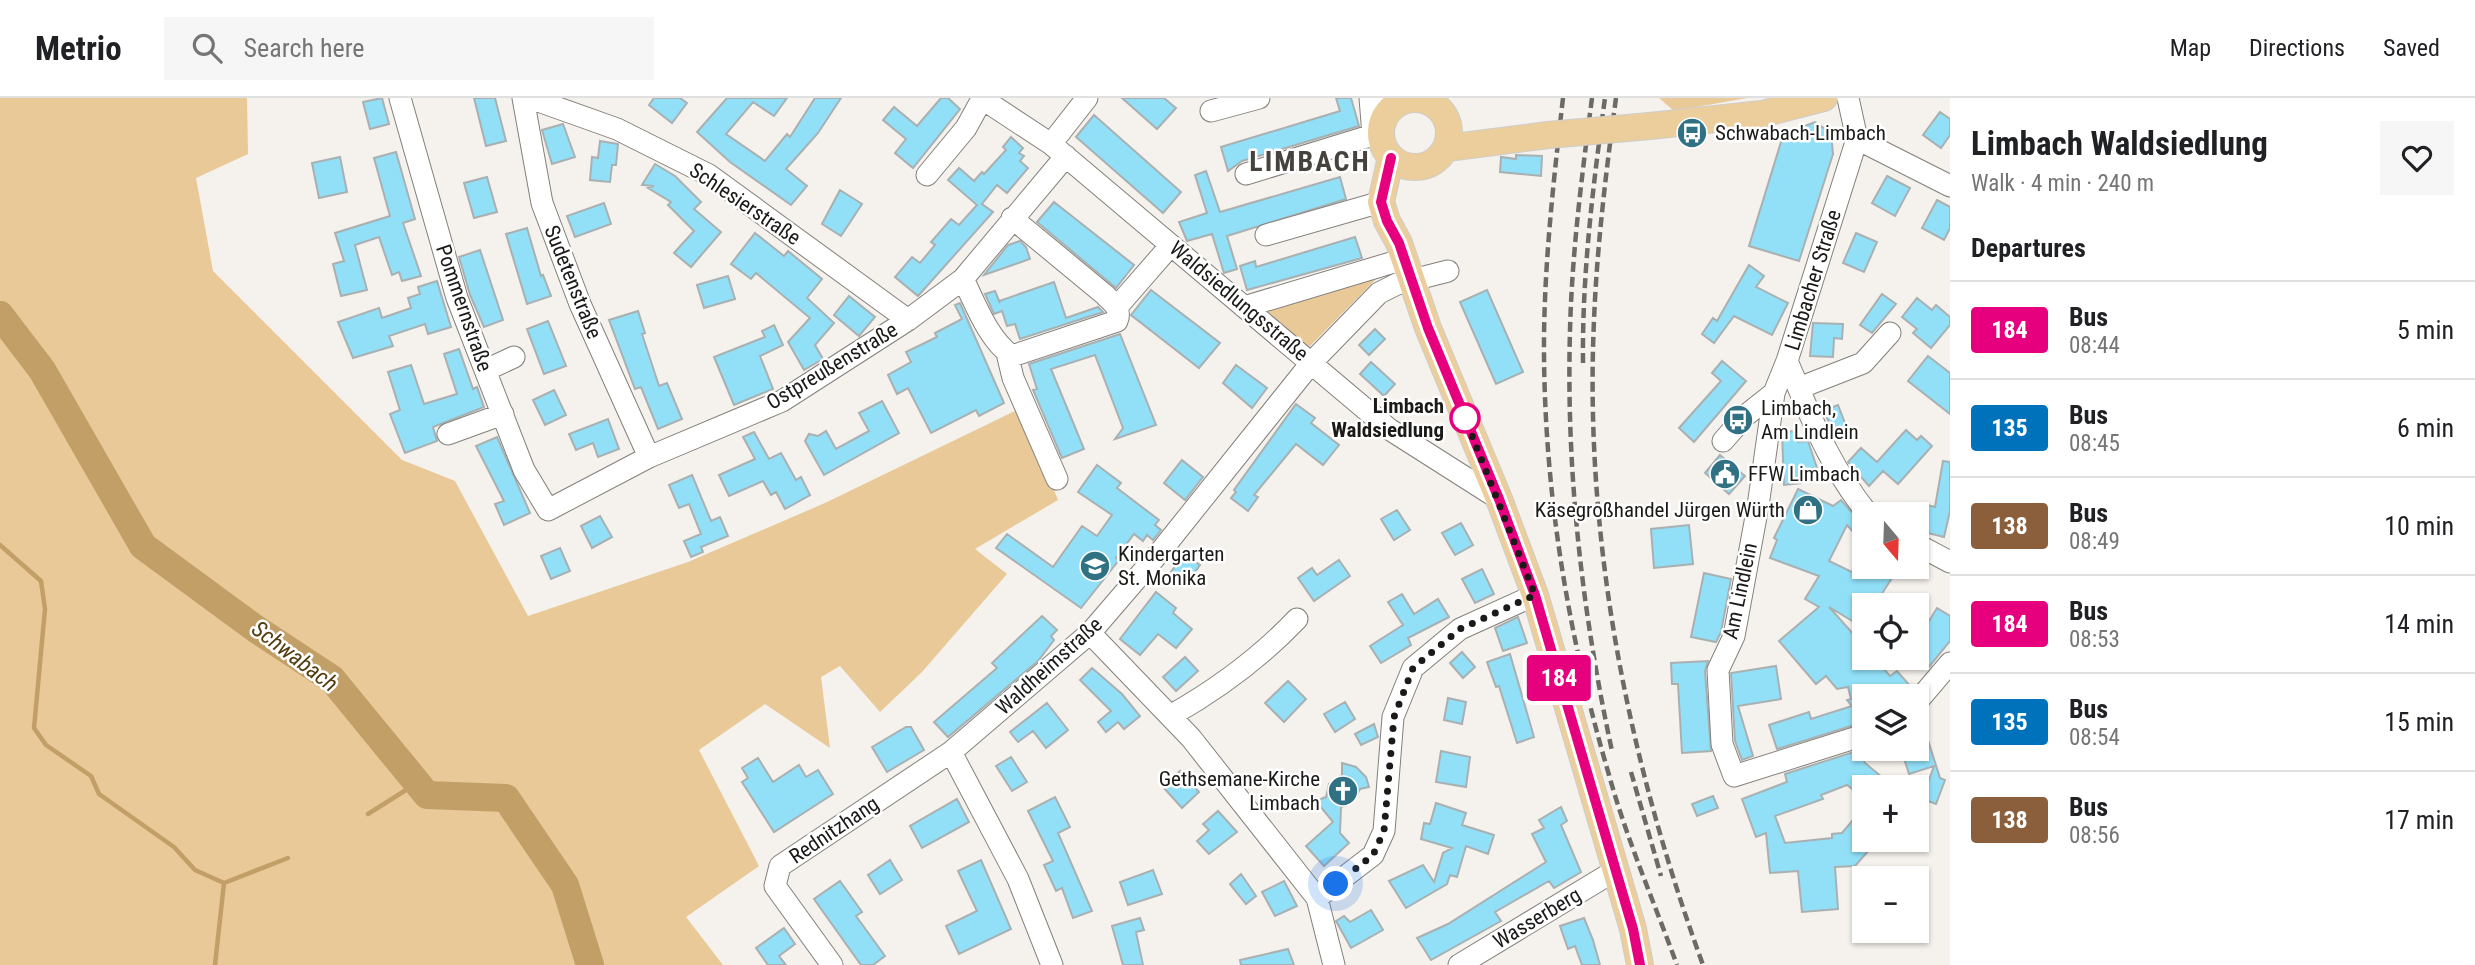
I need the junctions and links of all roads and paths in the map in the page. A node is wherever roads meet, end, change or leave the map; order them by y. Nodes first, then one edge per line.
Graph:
1 (400, 98) edge
2 (523, 98) edge
3 (530, 98) edge
4 (1087, 98) edge
5 (1259, 98) edge
6 (1824, 98) edge
7 (1848, 98) edge
8 (982, 99) edge
9 (1396, 100) edge
10 (1211, 111) dead end
11 (1448, 121) junction
12 (1508, 138) junction
13 (1857, 139) junction
14 (1447, 148) junction
15 (1058, 150) junction
16 (1400, 162) junction
17 (1246, 174) dead end
18 (927, 175) dead end
19 (1950, 186) edge
20 (1381, 202) junction
21 (1012, 218) junction
22 (1266, 235) dead end
23 (1171, 245) junction
24 (1405, 261) junction
25 (1448, 271) dead end
26 (963, 279) junction
27 (1117, 307) junction
28 (1244, 307) junction
29 (908, 320) junction
30 (1890, 332) dead end
31 (1007, 353) junction
32 (514, 357) dead end
33 (1787, 361) junction
34 (1312, 362) junction
35 (485, 370) junction
36 (1799, 388) junction
37 (1774, 393) junction
38 (503, 414) junction
39 (448, 434) dead end
40 (1723, 441) dead end
41 (649, 457) junction
42 (1057, 479) dead end
43 (1499, 499) junction
44 (1858, 502) edge
45 (548, 510) joint
46 (1929, 551) edge
47 (1950, 562) edge
48 (1535, 595) junction
49 (1297, 620) dead end
50 (1090, 633) junction
51 (1950, 663) edge
52 (1943, 685) edge
53 (1170, 716) junction
54 (1852, 739) edge
55 (951, 752) junction
56 (1616, 870) junction
57 (1317, 898) junction
58 (1332, 964) edge
59 (832, 965) edge
60 (1052, 965) edge
61 (1459, 965) edge
62 (1640, 965) edge

1 - 35 street, Pommernstraße
2 - 41 street, Sudetenstraße
3 - 29 street, Schlesierstraße
4 - 15 street, Ostpreußenstraße
5 - 10 street
6 - 12 main road, bridge
7 - 13 street, Limbacher Straße
8 - 15 street, Waldsiedlungsstraße
8 - 18 street
9 - 11 main road
9 - 16 main road
9 - 17 street
11 - 12 main road
11 - 14 main road
12 - 14 main road
13 - 19 street
13 - 33 street, Limbacher Straße
14 - 16 main road
15 - 21 street, Ostpreußenstraße
15 - 23 street, Waldsiedlungsstraße
16 - 20 main road
16 - 24 main road
20 - 22 street
20 - 24 main road
21 - 26 street, Ostpreußenstraße
21 - 27 street
23 - 27 street
23 - 28 street, Waldsiedlungsstraße
24 - 25 street
24 - 28 street
24 - 34 street, Waldheimstraße
24 - 43 main road
26 - 29 street, Ostpreußenstraße
26 - 31 street
27 - 31 street
28 - 34 street, Waldsiedlungsstraße
29 - 41 street, Ostpreußenstraße
30 - 36 street
31 - 42 street
32 - 35 street
33 - 36 street
33 - 37 street, Limbacher Straße
34 - 43 street, Waldsiedlungsstraße
34 - 50 street, Waldheimstraße
35 - 38 street, Pommernstraße
36 - 44 street
37 - 40 street, Limbacher Straße
37 - 54 street, Am Lindlein
38 - 39 street
38 - 45 street, Pommernstraße
41 - 45 street, Ostpreußenstraße
43 - 48 main road
46 - 47 street
48 - 56 main road
48 - 57 street
49 - 53 street
50 - 53 street
50 - 55 street, Waldheimstraße
51 - 52 street
53 - 57 street
55 - 59 street, Rednitzhang
55 - 60 street
56 - 61 street, Wasserberg
56 - 62 main road
57 - 58 street

